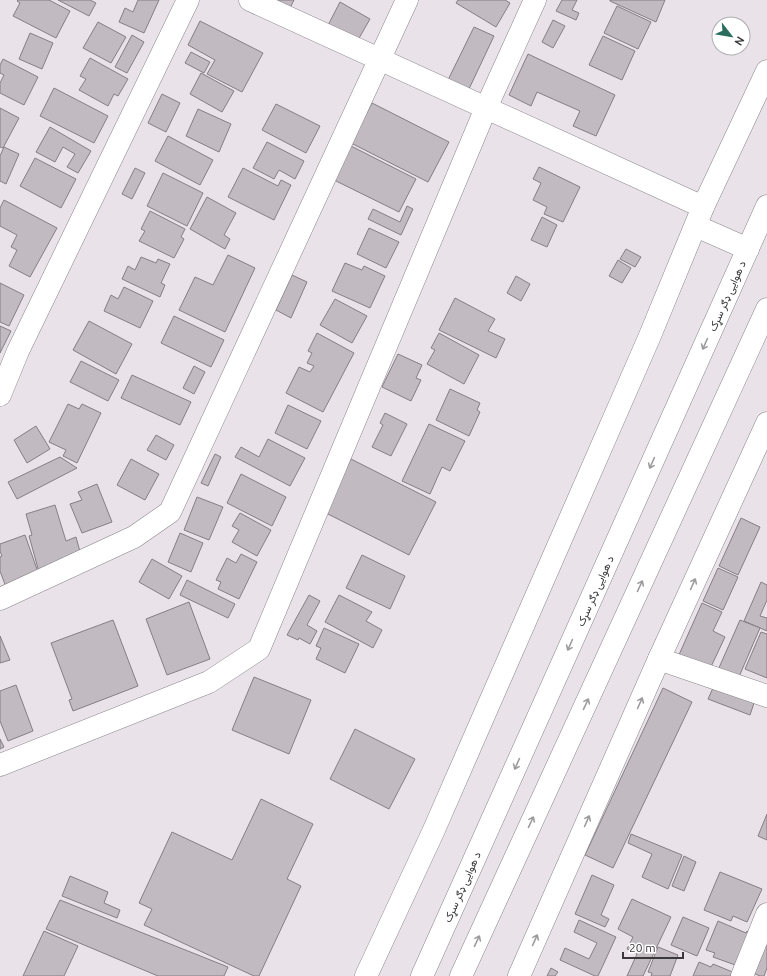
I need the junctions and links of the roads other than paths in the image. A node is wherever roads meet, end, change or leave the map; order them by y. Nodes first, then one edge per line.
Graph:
1 (188, 0) edge
2 (250, 0) edge
3 (407, 0) edge
4 (535, 0) edge
5 (379, 59) junction
6 (767, 71) edge
7 (486, 108) junction
8 (767, 206) edge
9 (700, 217) junction
10 (748, 249) junction
11 (767, 309) edge
12 (0, 395) edge
13 (767, 423) edge
14 (0, 599) edge
15 (659, 659) junction
16 (767, 696) edge
17 (0, 765) edge
18 (767, 914) edge
19 (366, 976) edge
20 (422, 976) edge
21 (461, 976) edge
22 (519, 976) edge
23 (742, 976) edge

1 - 12 street
2 - 5 street
3 - 5 street
4 - 7 street
5 - 7 street
5 - 14 street
6 - 9 street
7 - 9 street
7 - 17 street
8 - 10 street, د هوایی ډګر سړک
9 - 10 street
9 - 19 street
10 -> 20 street, د هوایی ډګر سړک
21 -> 11 street
15 -> 13 street
15 - 16 street
22 -> 15 street
18 - 23 street

